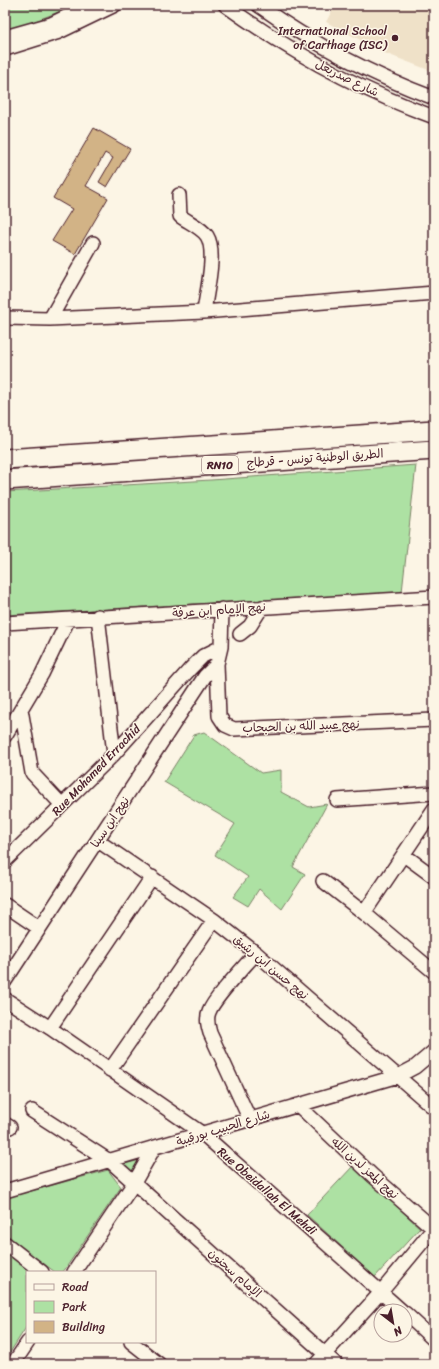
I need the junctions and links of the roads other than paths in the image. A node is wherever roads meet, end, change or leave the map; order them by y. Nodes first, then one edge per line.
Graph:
1 (90, 5) edge
2 (115, 5) edge
3 (225, 5) edge
4 (258, 5) edge
5 (5, 37) edge
6 (5, 49) edge
7 (434, 98) edge
8 (434, 117) edge
9 (179, 195) dead end
10 (93, 243) dead end
11 (434, 293) edge
12 (204, 312) junction
13 (5, 318) edge
14 (50, 319) junction
15 (434, 430) edge
16 (434, 450) edge
17 (5, 459) edge
18 (5, 480) edge
19 (434, 597) edge
20 (262, 607) junction
21 (222, 610) junction
22 (98, 616) junction
23 (68, 620) junction
24 (5, 623) edge
25 (240, 634) dead end
26 (221, 647) junction
27 (217, 664) junction
28 (21, 709) junction
29 (434, 720) edge
30 (5, 736) edge
31 (114, 754) junction
32 (434, 793) edge
33 (337, 800) dead end
34 (62, 805) junction
35 (434, 809) edge
36 (98, 841) junction
37 (404, 854) junction
38 (5, 861) edge
39 (152, 877) junction
40 (434, 877) edge
41 (323, 882) dead end
42 (5, 905) edge
43 (364, 913) junction
44 (214, 920) junction
45 (39, 928) junction
46 (256, 953) junction
47 (434, 972) edge
48 (5, 981) edge
49 (5, 999) edge
50 (50, 1028) junction
51 (434, 1051) edge
52 (110, 1070) junction
53 (398, 1076) junction
54 (298, 1105) junction
55 (434, 1108) edge
56 (32, 1111) dead end
57 (250, 1120) junction
58 (203, 1134) junction
59 (154, 1148) junction
60 (110, 1162) junction
61 (134, 1183) junction
62 (5, 1191) edge
63 (434, 1228) edge
64 (5, 1243) edge
65 (41, 1271) edge
66 (75, 1271) edge
67 (381, 1292) junction
68 (393, 1303) edge
69 (413, 1320) edge
70 (434, 1340) edge
71 (27, 1343) edge
72 (132, 1343) edge
73 (325, 1354) junction
74 (13, 1364) edge
75 (159, 1364) edge
76 (316, 1364) edge
77 (336, 1364) edge

1 - 5 street
2 - 6 street
3 - 8 street, شارع صدربعل
4 - 7 street, شارع صدربعل
9 - 12 street
10 - 14 street
11 - 12 street
12 - 14 street
13 - 14 street
15 - 17 highway, الطريق الوطنية تونس - قرطاج / RN10
16 - 18 highway, الطريق الوطنية تونس - قرطاج / RN10
19 - 20 street, نهج الإمام ابن عرفة
20 - 21 street, نهج الإمام ابن عرفة
20 - 25 street
21 - 22 street, نهج الإمام ابن عرفة
21 - 26 street, نهج عبيد الله بن الحبحاب
22 - 23 street, نهج الإمام ابن عرفة
22 - 31 street
23 - 24 street, نهج الإمام ابن عرفة
23 - 28 street
26 - 27 street, نهج عبيد الله بن الحبحاب
26 - 31 street, Rue Mohamed Errachid
27 - 29 street, نهج عبيد الله بن الحبحاب
27 - 36 street, نهج ابن سينا
28 - 30 street
28 - 34 street
31 - 34 street, Rue Mohamed Errachid
32 - 33 street
34 - 38 street, Rue Mohamed Errachid
35 - 37 street
36 - 39 street, نهج حسن ابن رشيق
36 - 45 street, نهج ابن سينا
37 - 40 street
37 - 43 street
39 - 44 street, نهج حسن ابن رشيق
39 - 50 street
41 - 43 street
42 - 45 street
43 - 47 street
44 - 46 street, نهج حسن ابن رشيق
44 - 52 street
45 - 48 street, نهج ابن سينا
46 - 53 street, نهج حسن ابن رشيق
46 - 57 street
49 - 50 street, Rue Obeidallah El Mehdi
50 - 52 street, Rue Obeidallah El Mehdi
51 - 53 street, شارع الحبيب بورقيبة
52 - 58 street, Rue Obeidallah El Mehdi
53 - 54 street, شارع الحبيب بورقيبة
53 - 55 street, نهج حسن ابن رشيق
54 - 57 street, شارع الحبيب بورقيبة
54 - 63 street, نهج المعز لدين الله
56 - 60 street, الإمام سحنون
57 - 58 street, شارع الحبيب بورقيبة
58 - 59 street, شارع الحبيب بورقيبة
58 - 67 street, Rue Obeidallah El Mehdi
59 - 60 street, شارع الحبيب بورقيبة
59 - 61 street
60 - 61 street, الإمام سحنون
60 - 62 street, شارع الحبيب بورقيبة
61 - 66 street
61 - 73 street, الإمام سحنون
63 - 67 street
64 - 65 street
67 - 68 street, Rue Obeidallah El Mehdi
67 - 73 street
69 - 70 street
71 - 74 street
72 - 75 street
73 - 76 street
73 - 77 street, الإمام سحنون

